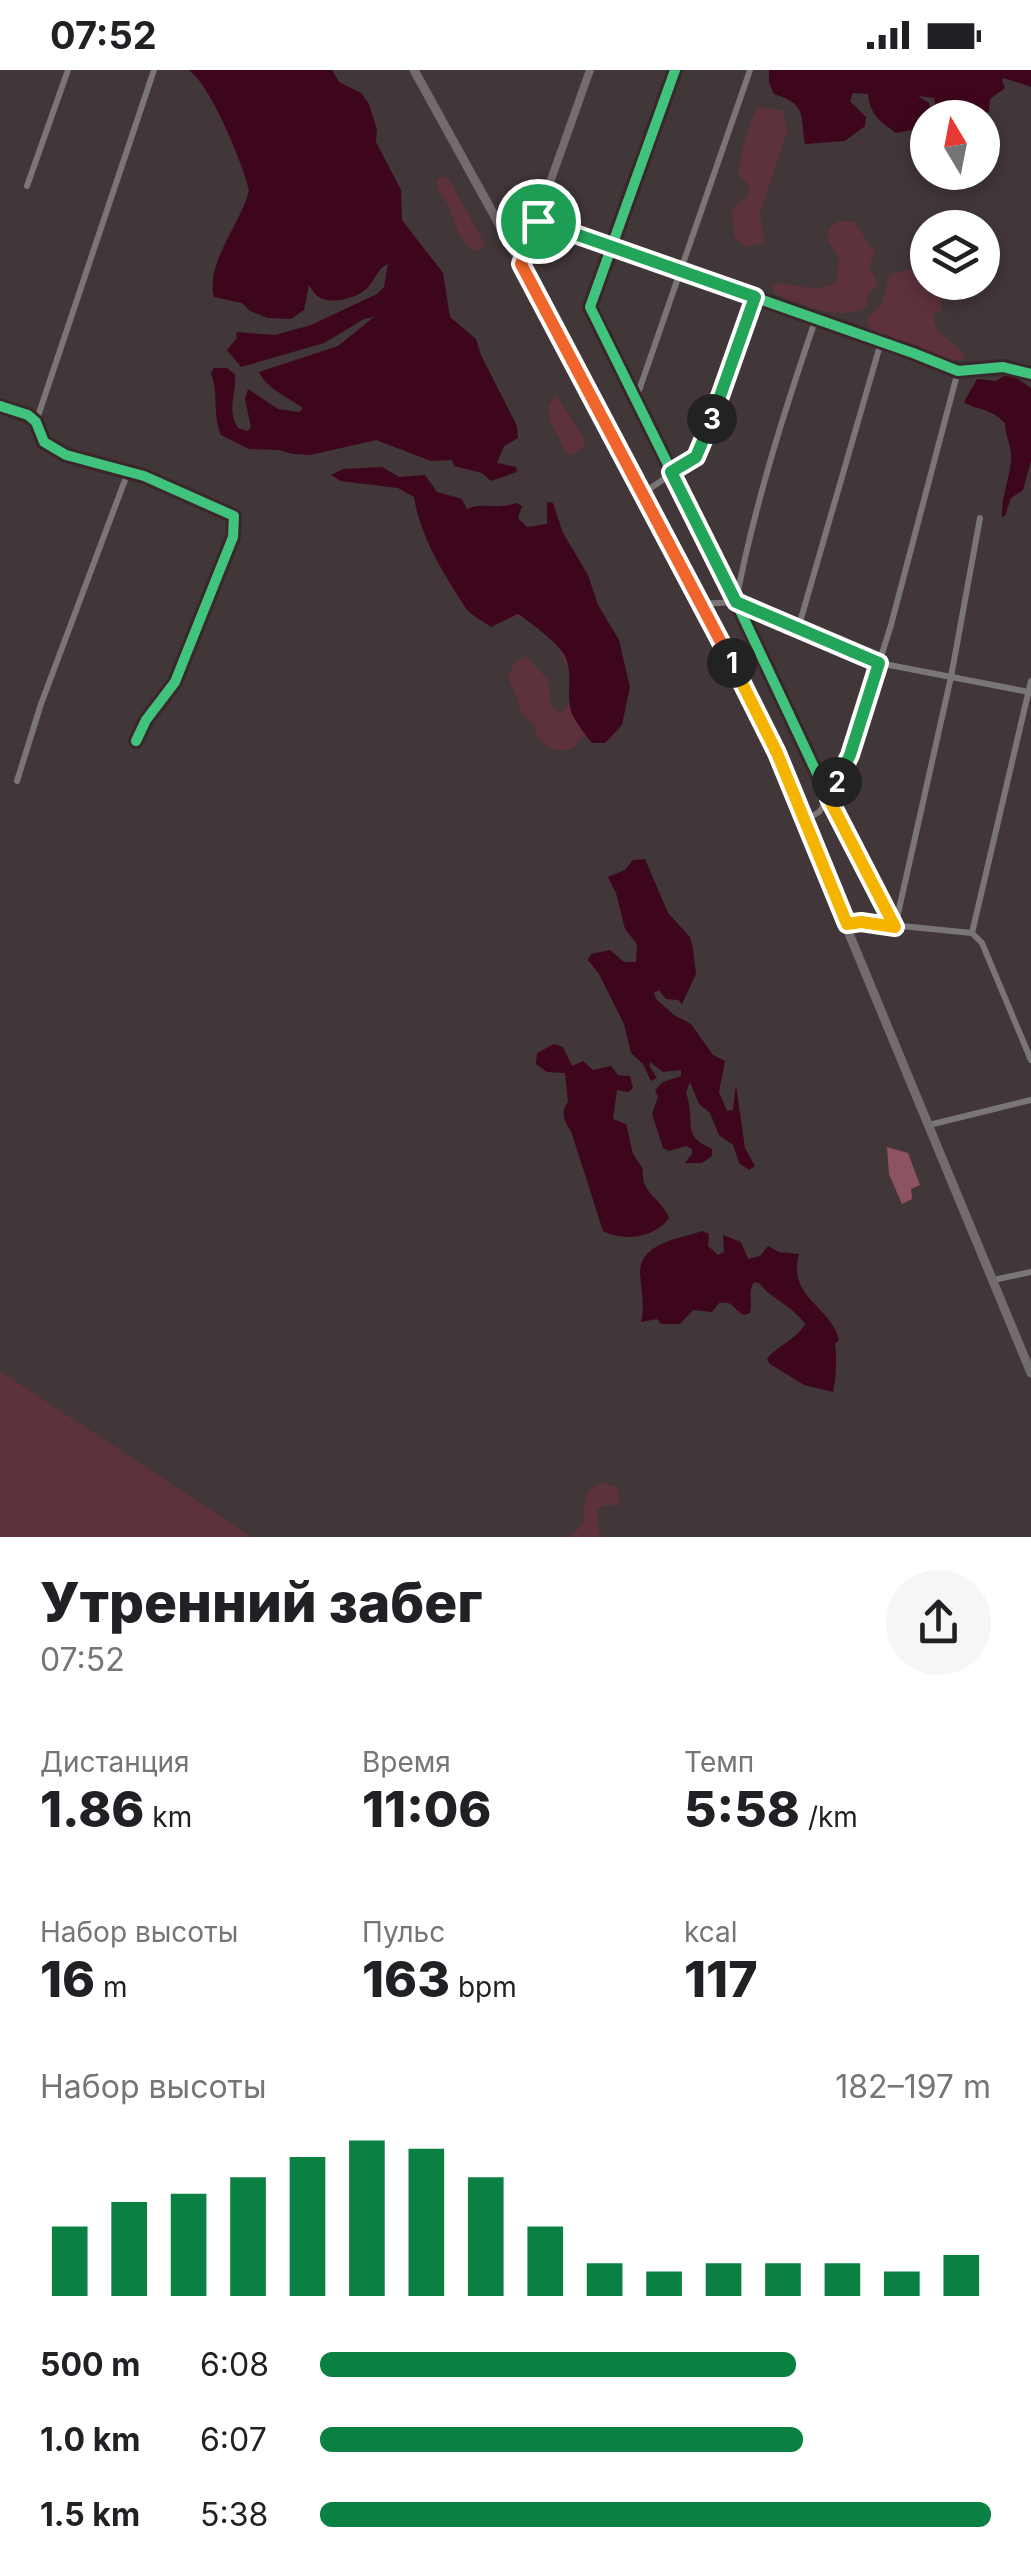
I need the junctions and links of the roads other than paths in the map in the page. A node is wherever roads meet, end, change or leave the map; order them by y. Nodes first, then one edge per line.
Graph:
1 (68, 70) edge
2 (154, 70) edge
3 (414, 70) edge
4 (590, 70) edge
5 (674, 70) edge
6 (750, 70) edge
7 (27, 186) dead end
8 (538, 221) junction
9 (612, 247) junction
10 (521, 264) junction
11 (682, 271) junction
12 (755, 297) junction
13 (816, 318) junction
14 (882, 342) junction
15 (958, 372) junction
16 (1031, 374) edge
17 (635, 403) junction
18 (0, 406) edge
19 (36, 422) junction
20 (128, 472) junction
21 (671, 472) junction
22 (642, 494) junction
23 (980, 518) dead end
24 (736, 602) junction
25 (700, 604) junction
26 (798, 628) junction
27 (879, 663) junction
28 (951, 677) junction
29 (1031, 681) edge
30 (1030, 692) edge
31 (136, 741) dead end
32 (18, 781) dead end
33 (829, 799) junction
34 (804, 820) junction
35 (847, 924) junction
36 (895, 927) junction
37 (972, 933) junction
38 (1031, 1060) edge
39 (1031, 1100) edge
40 (928, 1126) junction
41 (1031, 1272) edge
42 (992, 1280) junction
43 (1031, 1373) edge

1 - 7 street
2 - 19 street
3 - 10 main road
4 - 8 street
5 - 9 street
6 - 11 street
8 - 9 street
8 - 10 street
9 - 11 street
9 - 17 street
10 - 22 main road
11 - 12 street
11 - 17 street
12 - 13 street
12 - 21 street
13 - 14 street
13 - 24 street
14 - 15 street
14 - 26 street
15 - 16 street
15 - 27 street
17 - 21 street
18 - 19 street
19 - 20 street
20 - 31 street
20 - 32 street
21 - 22 street
21 - 24 street
22 - 25 main road
23 - 28 street
24 - 25 street
24 - 26 street
24 - 33 street
25 - 34 main road
26 - 27 street
27 - 28 street
27 - 33 street
28 - 30 street
28 - 36 street
29 - 30 street
30 - 37 street
33 - 34 street
33 - 36 street
34 - 35 main road
35 - 36 street
35 - 40 main road
36 - 37 street
37 - 38 street
39 - 40 street
40 - 42 main road
41 - 42 street
42 - 43 main road

